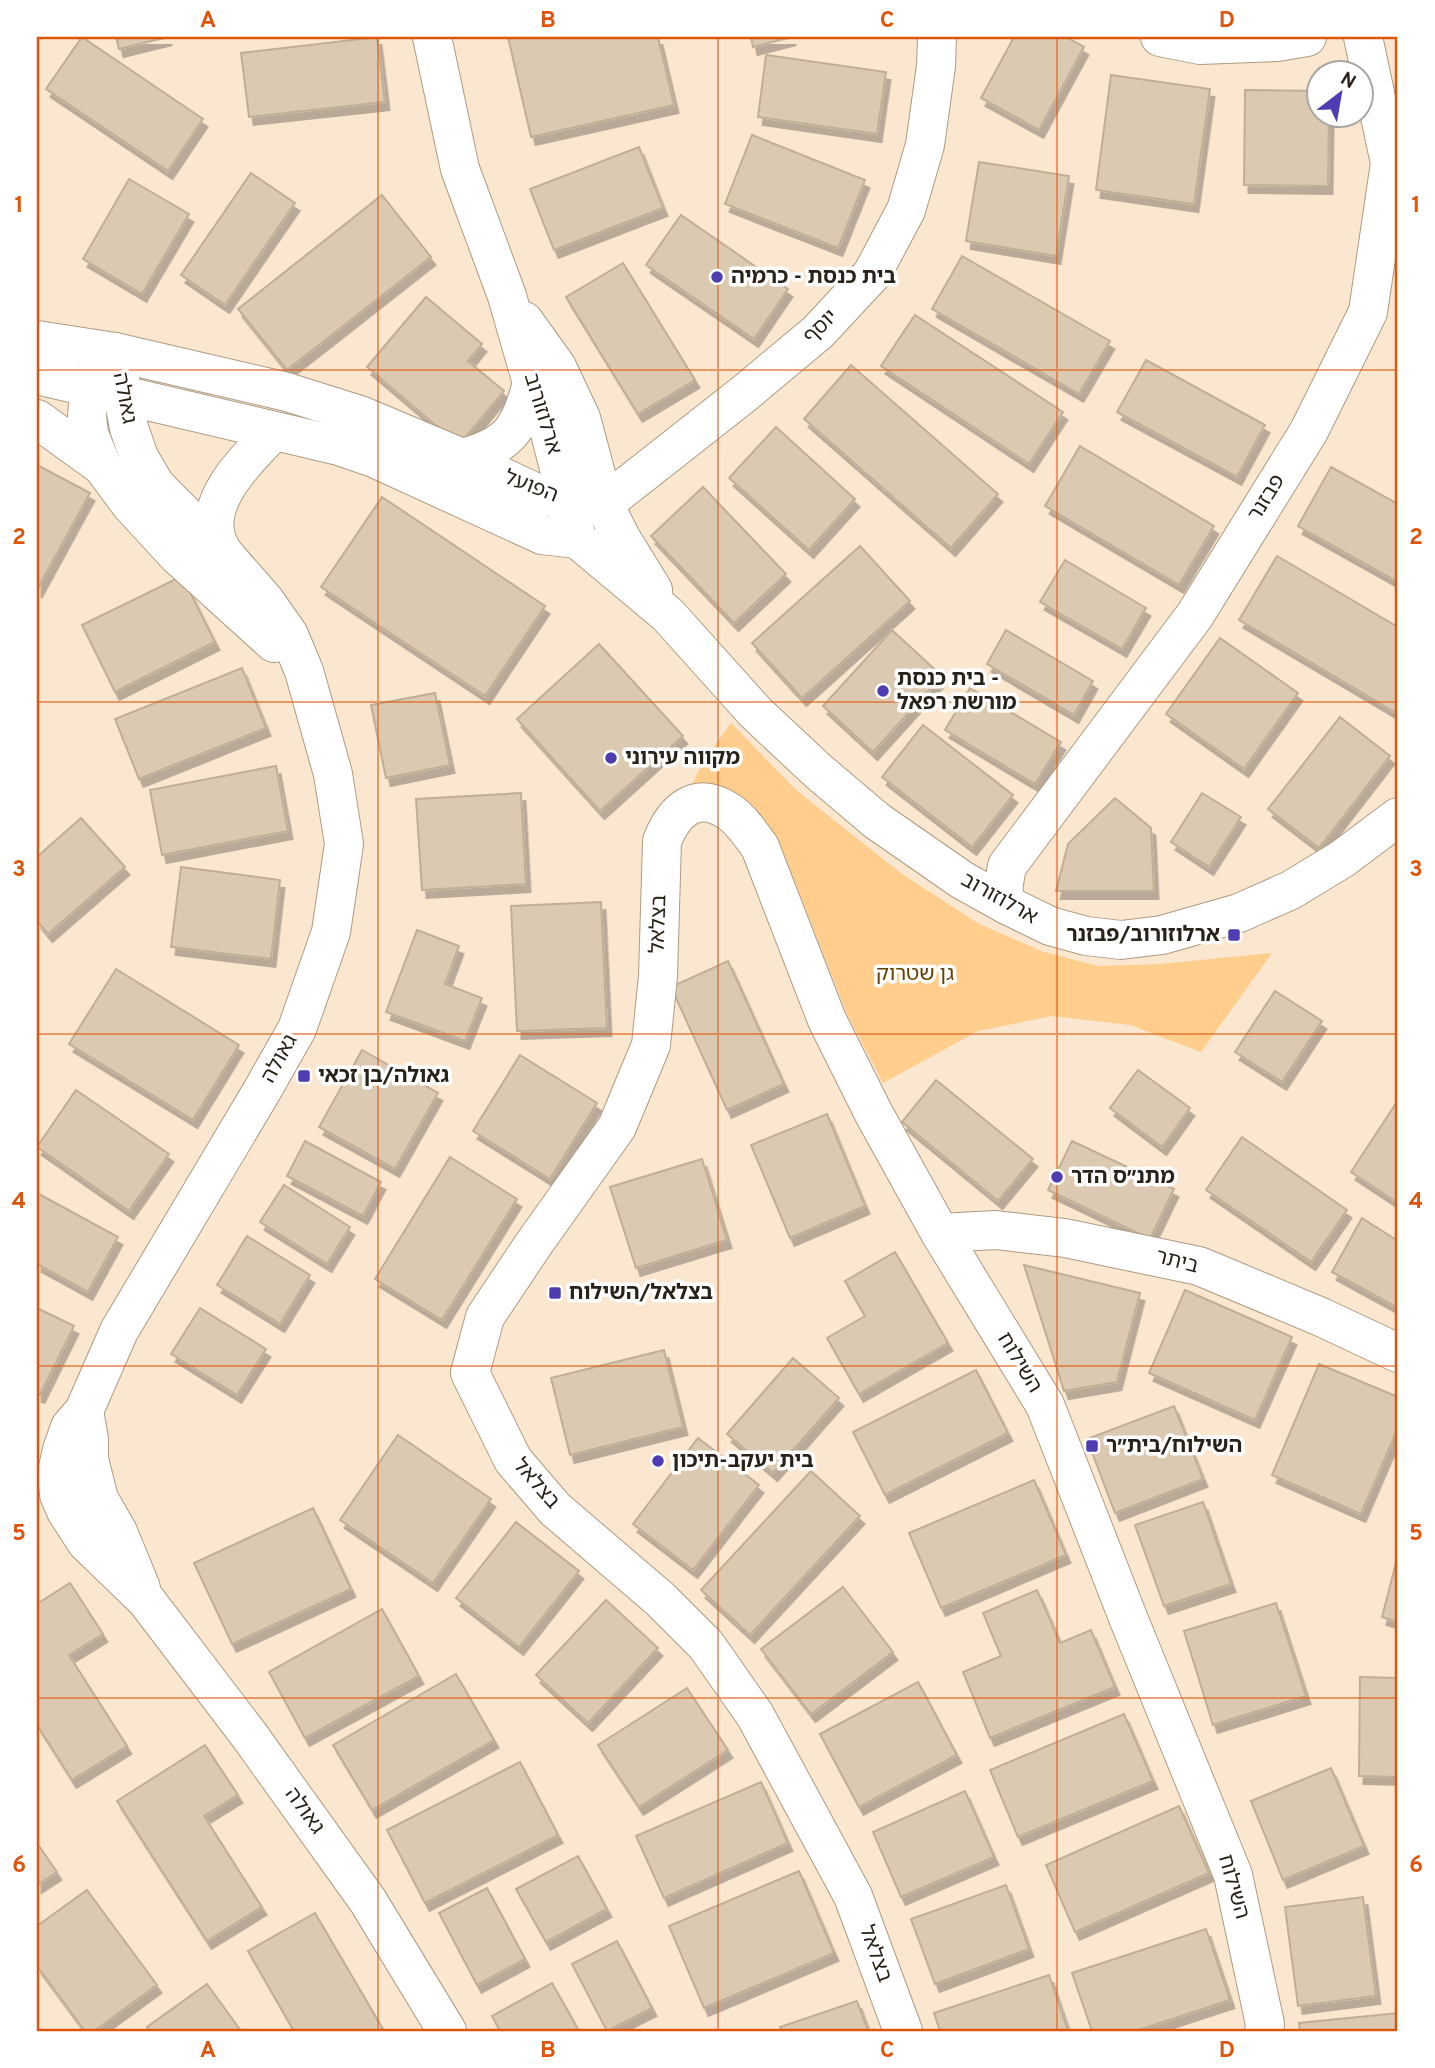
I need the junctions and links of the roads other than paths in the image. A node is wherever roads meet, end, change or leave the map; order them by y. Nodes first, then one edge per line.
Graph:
1 (432, 37) edge
2 (937, 37) edge
3 (1160, 37) edge
4 (1307, 37) edge
5 (1363, 37) edge
6 (507, 296) junction
7 (37, 340) edge
8 (115, 352) junction
9 (37, 375) edge
10 (532, 383) junction
11 (106, 392) junction
12 (37, 419) edge
13 (273, 432) junction
14 (462, 458) junction
15 (102, 466) junction
16 (566, 501) junction
17 (604, 505) junction
18 (577, 540) junction
19 (225, 555) junction
20 (668, 615) junction
21 (304, 671) junction
22 (1398, 817) edge
23 (662, 841) joint
24 (1007, 905) junction
25 (940, 1233) junction
26 (1398, 1353) edge
27 (447, 2031) edge
28 (903, 2031) edge
29 (1264, 2031) edge

1 - 6 street, ארלוזורוב
2 - 17 street, יוסף
3 - 4 street
5 - 24 street, פבזנר
6 - 10 street, ארלוזורוב
6 - 17 street, ארלוזורוב
7 - 8 street, הפועל
8 - 11 street, גאולה
8 - 14 street, הפועל
9 - 11 street, הפועל
10 - 14 street
10 - 16 street, ארלוזורוב
11 - 13 street, הפועל
11 - 15 street, גאולה
11 - 19 street, גאולה
12 - 15 street
13 - 18 street, הפועל
13 - 19 street
14 - 16 street, הפועל
15 - 21 street, גאולה
16 - 17 street, הפועל
16 - 18 street, ארלוזורוב
17 - 18 street
17 - 20 street, ארלוזורוב
18 - 20 street, ארלוזורוב
19 - 21 street, גאולה
20 - 24 street, ארלוזורוב
21 - 27 street, גאולה
22 - 24 street, ארלוזורוב
23 - 25 street, השילוח
23 - 28 street, בצלאל
25 - 26 street, ביתר
25 - 29 street, השילוח

